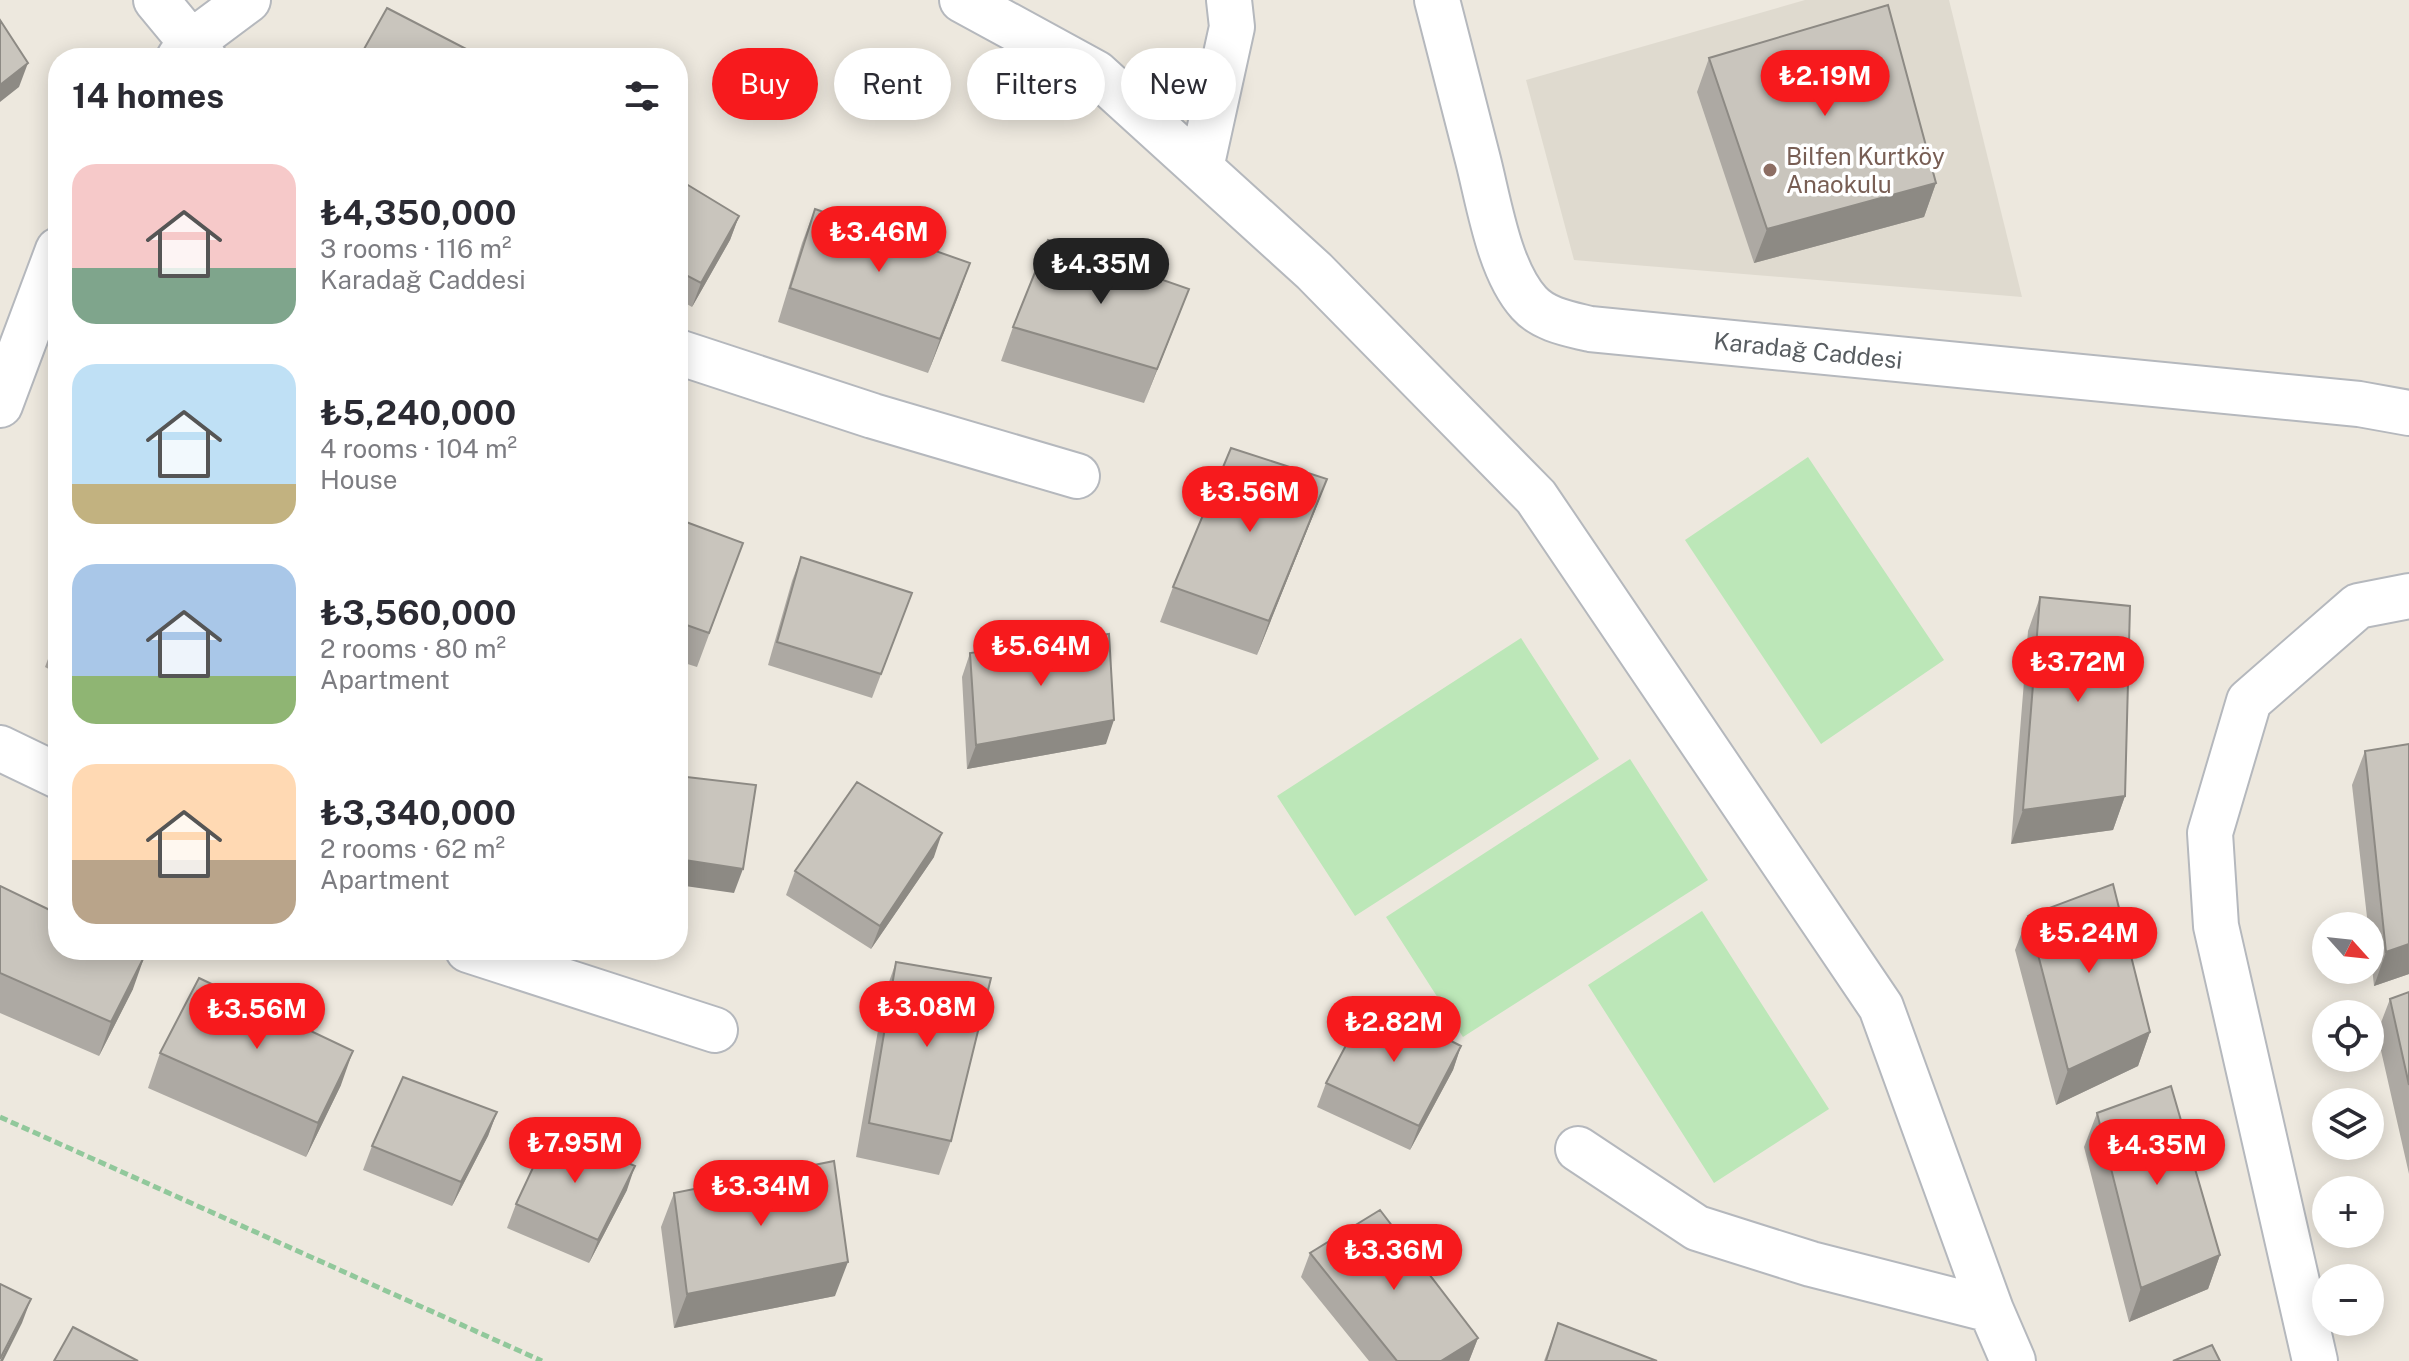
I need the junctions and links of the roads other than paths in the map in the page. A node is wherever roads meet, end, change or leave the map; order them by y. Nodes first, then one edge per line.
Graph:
1 (156, 0) edge
2 (248, 0) edge
3 (962, 0) edge
4 (1229, 0) edge
5 (1437, 0) edge
6 (188, 48) edge
7 (196, 48) edge
8 (1201, 168) junction
9 (48, 277) edge
10 (688, 355) edge
11 (0, 405) edge
12 (2409, 413) edge
13 (1077, 476) dead end
14 (2409, 596) edge
15 (0, 748) edge
16 (48, 771) edge
17 (499, 960) edge
18 (715, 1030) dead end
19 (1578, 1149) dead end
20 (1991, 1310) junction
21 (2013, 1361) edge
22 (2315, 1361) edge

1 - 6 street
2 - 7 street
3 - 8 street
4 - 8 street
5 - 12 street, Karadağ Caddesi
8 - 20 street
9 - 11 street
10 - 13 street
14 - 22 street
15 - 16 street
17 - 18 street
19 - 20 street
20 - 21 street

